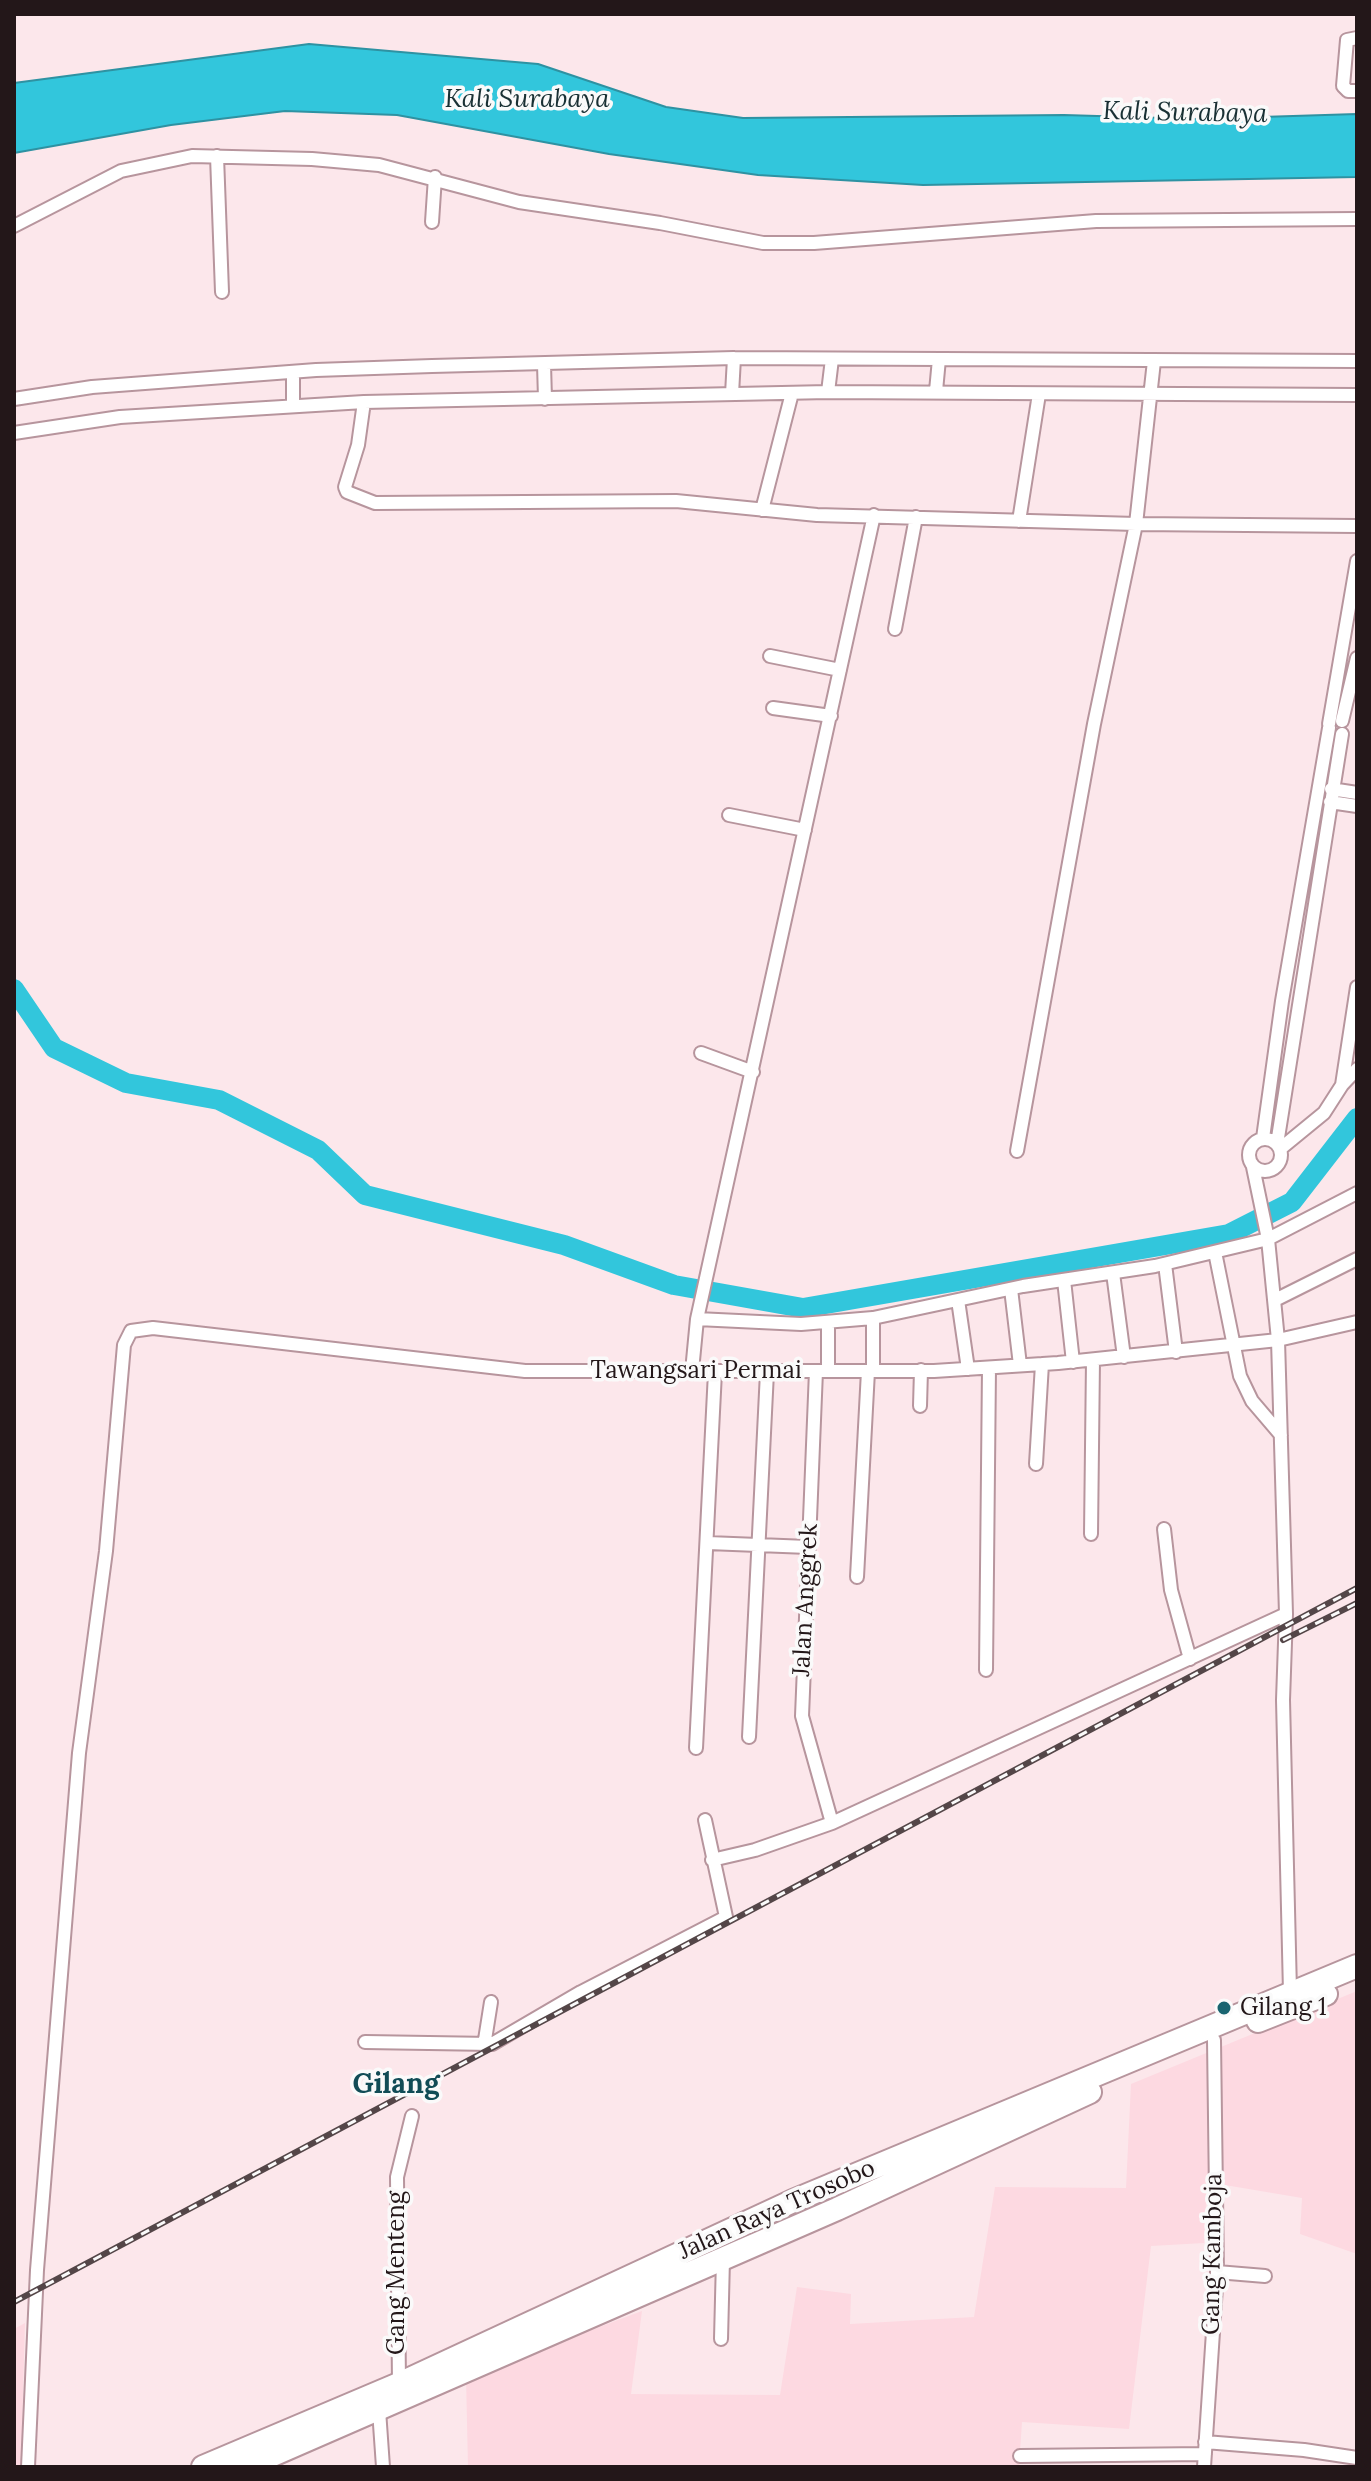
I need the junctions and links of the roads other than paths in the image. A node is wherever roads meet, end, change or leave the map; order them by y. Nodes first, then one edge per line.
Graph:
1 (1357, 38) edge
2 (1357, 91) edge
3 (217, 156) junction
4 (435, 177) junction
5 (1357, 219) edge
6 (432, 222) dead end
7 (14, 226) edge
8 (222, 292) dead end
9 (733, 360) junction
10 (832, 360) junction
11 (938, 361) junction
12 (1357, 361) edge
13 (1154, 363) junction
14 (544, 366) junction
15 (293, 374) junction
16 (829, 389) junction
17 (936, 389) junction
18 (732, 391) junction
19 (1151, 392) junction
20 (792, 393) junction
21 (1039, 394) junction
22 (1357, 395) edge
23 (545, 396) junction
24 (14, 399) edge
25 (293, 402) junction
26 (364, 402) junction
27 (14, 433) edge
28 (762, 510) junction
29 (874, 515) junction
30 (916, 517) junction
31 (1019, 521) junction
32 (1136, 524) junction
33 (1357, 526) edge
34 (1357, 561) edge
35 (895, 629) dead end
36 (1350, 630) edge
37 (770, 656) dead end
38 (1357, 658) edge
39 (840, 670) junction
40 (1355, 674) edge
41 (773, 708) dead end
42 (831, 716) junction
43 (1329, 726) junction
44 (1347, 729) edge
45 (1357, 793) edge
46 (1330, 795) junction
47 (1357, 806) edge
48 (729, 815) dead end
49 (805, 830) junction
50 (1304, 870) junction
51 (1318, 871) junction
52 (1357, 987) edge
53 (1282, 1001) junction
54 (1297, 1004) junction
55 (1356, 1004) edge
56 (701, 1053) dead end
57 (1357, 1069) edge
58 (753, 1072) junction
59 (1342, 1085) junction
60 (1263, 1138) junction
61 (1278, 1146) junction
62 (1017, 1151) dead end
63 (1253, 1167) junction
64 (1275, 1167) junction
65 (1357, 1193) edge
66 (1259, 1195) junction
67 (1267, 1235) junction
68 (1215, 1252) junction
69 (1357, 1259) edge
70 (1165, 1264) junction
71 (1113, 1273) junction
72 (1064, 1280) junction
73 (1011, 1289) junction
74 (958, 1300) junction
75 (1275, 1300) junction
76 (697, 1315) junction
77 (873, 1318) junction
78 (828, 1322) junction
79 (1357, 1322) edge
80 (1278, 1340) junction
81 (1233, 1346) junction
82 (1176, 1352) junction
83 (1124, 1357) junction
84 (1093, 1360) junction
85 (1073, 1362) junction
86 (1042, 1364) junction
87 (1020, 1365) junction
88 (989, 1368) junction
89 (968, 1369) junction
90 (921, 1370) junction
91 (692, 1371) junction
92 (822, 1371) junction
93 (870, 1371) junction
94 (715, 1372) junction
95 (767, 1372) junction
96 (920, 1406) dead end
97 (1281, 1435) junction
98 (1036, 1464) dead end
99 (1164, 1529) dead end
100 (1091, 1534) dead end
101 (708, 1543) junction
102 (758, 1545) junction
103 (808, 1547) junction
104 (857, 1577) dead end
105 (1286, 1614) junction
106 (1190, 1659) junction
107 (986, 1670) dead end
108 (749, 1737) dead end
109 (696, 1748) dead end
110 (705, 1820) dead end
111 (832, 1823) junction
112 (712, 1860) junction
113 (1357, 1966) edge
114 (1357, 1982) edge
115 (1290, 1992) junction
116 (491, 2002) dead end
117 (1214, 2040) junction
118 (365, 2042) dead end
119 (484, 2046) junction
120 (412, 2116) dead end
121 (775, 2210) junction
122 (750, 2222) junction
123 (788, 2230) junction
124 (761, 2242) junction
125 (723, 2259) junction
126 (1217, 2272) junction
127 (1265, 2276) dead end
128 (721, 2339) dead end
129 (399, 2384) junction
130 (379, 2410) junction
131 (1205, 2454) edge
132 (1020, 2456) dead end
133 (1357, 2458) edge
134 (28, 2467) edge
135 (203, 2467) edge
136 (245, 2467) edge
137 (383, 2467) edge

1 - 2 street
3 - 4 street
3 - 7 street
3 - 8 street
4 - 5 street
4 - 6 street
9 - 10 street
9 - 14 street
9 - 18 street
10 - 11 street
10 - 16 street
11 - 13 street
11 - 17 street
12 - 13 street
13 - 19 street
14 - 15 street
14 - 23 street
15 - 24 street
15 - 25 street
16 - 17 street
16 - 20 street
17 - 21 street
18 - 20 street
18 - 23 street
19 - 21 street
19 - 22 street
19 - 32 street
20 - 28 street
21 - 31 street
23 - 26 street
25 - 26 street
25 - 27 street
26 - 28 street
28 - 29 street
29 - 30 street
29 - 39 street
30 - 31 street
30 - 35 street
31 - 32 street
32 - 33 street
32 - 62 street
34 - 36 street
36 - 43 street
37 - 39 street
38 - 40 street
39 - 42 street
40 - 44 street
41 - 42 street
42 - 49 street
43 - 44 street
43 - 50 street
44 - 46 street
45 - 46 street
46 - 47 street
46 - 51 street
48 - 49 street
49 - 58 street
50 - 51 street
50 - 53 street
51 - 54 street
52 - 55 street
53 - 54 street
53 - 60 street
54 - 61 street
55 - 59 street
56 - 58 street
57 - 59 street
58 - 76 street
59 - 61 street
60 - 61 street
60 - 63 street
61 - 64 street
63 - 64 street
63 - 66 street
64 - 66 street
65 - 67 street
66 - 67 street
67 - 68 street
67 - 75 street
68 - 70 street
68 - 81 street
69 - 75 street
70 - 71 street
70 - 82 street
71 - 72 street
71 - 83 street
72 - 73 street
72 - 85 street
73 - 74 street
73 - 87 street
74 - 77 street
74 - 89 street
75 - 80 street
76 - 78 street
76 - 91 street
77 - 78 street
77 - 93 street
78 - 92 street, Jalan Anggrek
79 - 80 street, Tawangsari Permai
80 - 81 street, Tawangsari Permai
80 - 97 street
81 - 82 street, Tawangsari Permai
81 - 97 street
82 - 83 street, Tawangsari Permai
83 - 84 street, Tawangsari Permai
84 - 85 street, Tawangsari Permai
84 - 100 street
85 - 86 street, Tawangsari Permai
86 - 87 street, Tawangsari Permai
86 - 98 street
87 - 88 street, Tawangsari Permai
88 - 89 street, Tawangsari Permai
88 - 107 street
89 - 90 street, Tawangsari Permai
90 - 93 street, Tawangsari Permai
90 - 96 street
91 - 94 street, Tawangsari Permai
91 - 134 street, Tawangsari Permai
92 - 93 street, Tawangsari Permai
92 - 95 street, Tawangsari Permai
92 - 103 street, Jalan Anggrek
93 - 104 street
94 - 95 street, Tawangsari Permai
94 - 101 street
95 - 102 street
97 - 105 street
99 - 106 street
101 - 102 street
101 - 109 street
102 - 103 street
102 - 108 street
103 - 111 street, Jalan Anggrek
105 - 106 street
105 - 115 street
106 - 111 street
110 - 112 street
111 - 112 street
112 - 119 street
113 - 115 highway, Jalan Raya Trosobo
114 - 117 highway, Jalan Raya Trosobo
115 - 121 highway, Jalan Raya Trosobo
116 - 119 street
117 - 123 highway, Jalan Raya Trosobo
117 - 126 street, Gang Kamboja
118 - 119 street
120 - 129 street, Gang Menteng
121 - 122 highway, Jalan Raya Trosobo
121 - 123 highway
122 - 124 highway
122 - 129 highway, Jalan Raya Trosobo
123 - 124 highway, Jalan Raya Trosobo
124 - 125 highway, Jalan Raya Trosobo
125 - 128 street
125 - 130 highway, Jalan Raya Trosobo
126 - 127 street
126 - 131 street, Gang Kamboja
129 - 135 highway, Jalan Raya Trosobo
130 - 136 highway, Jalan Raya Trosobo
130 - 137 street
131 - 132 street
131 - 133 street

